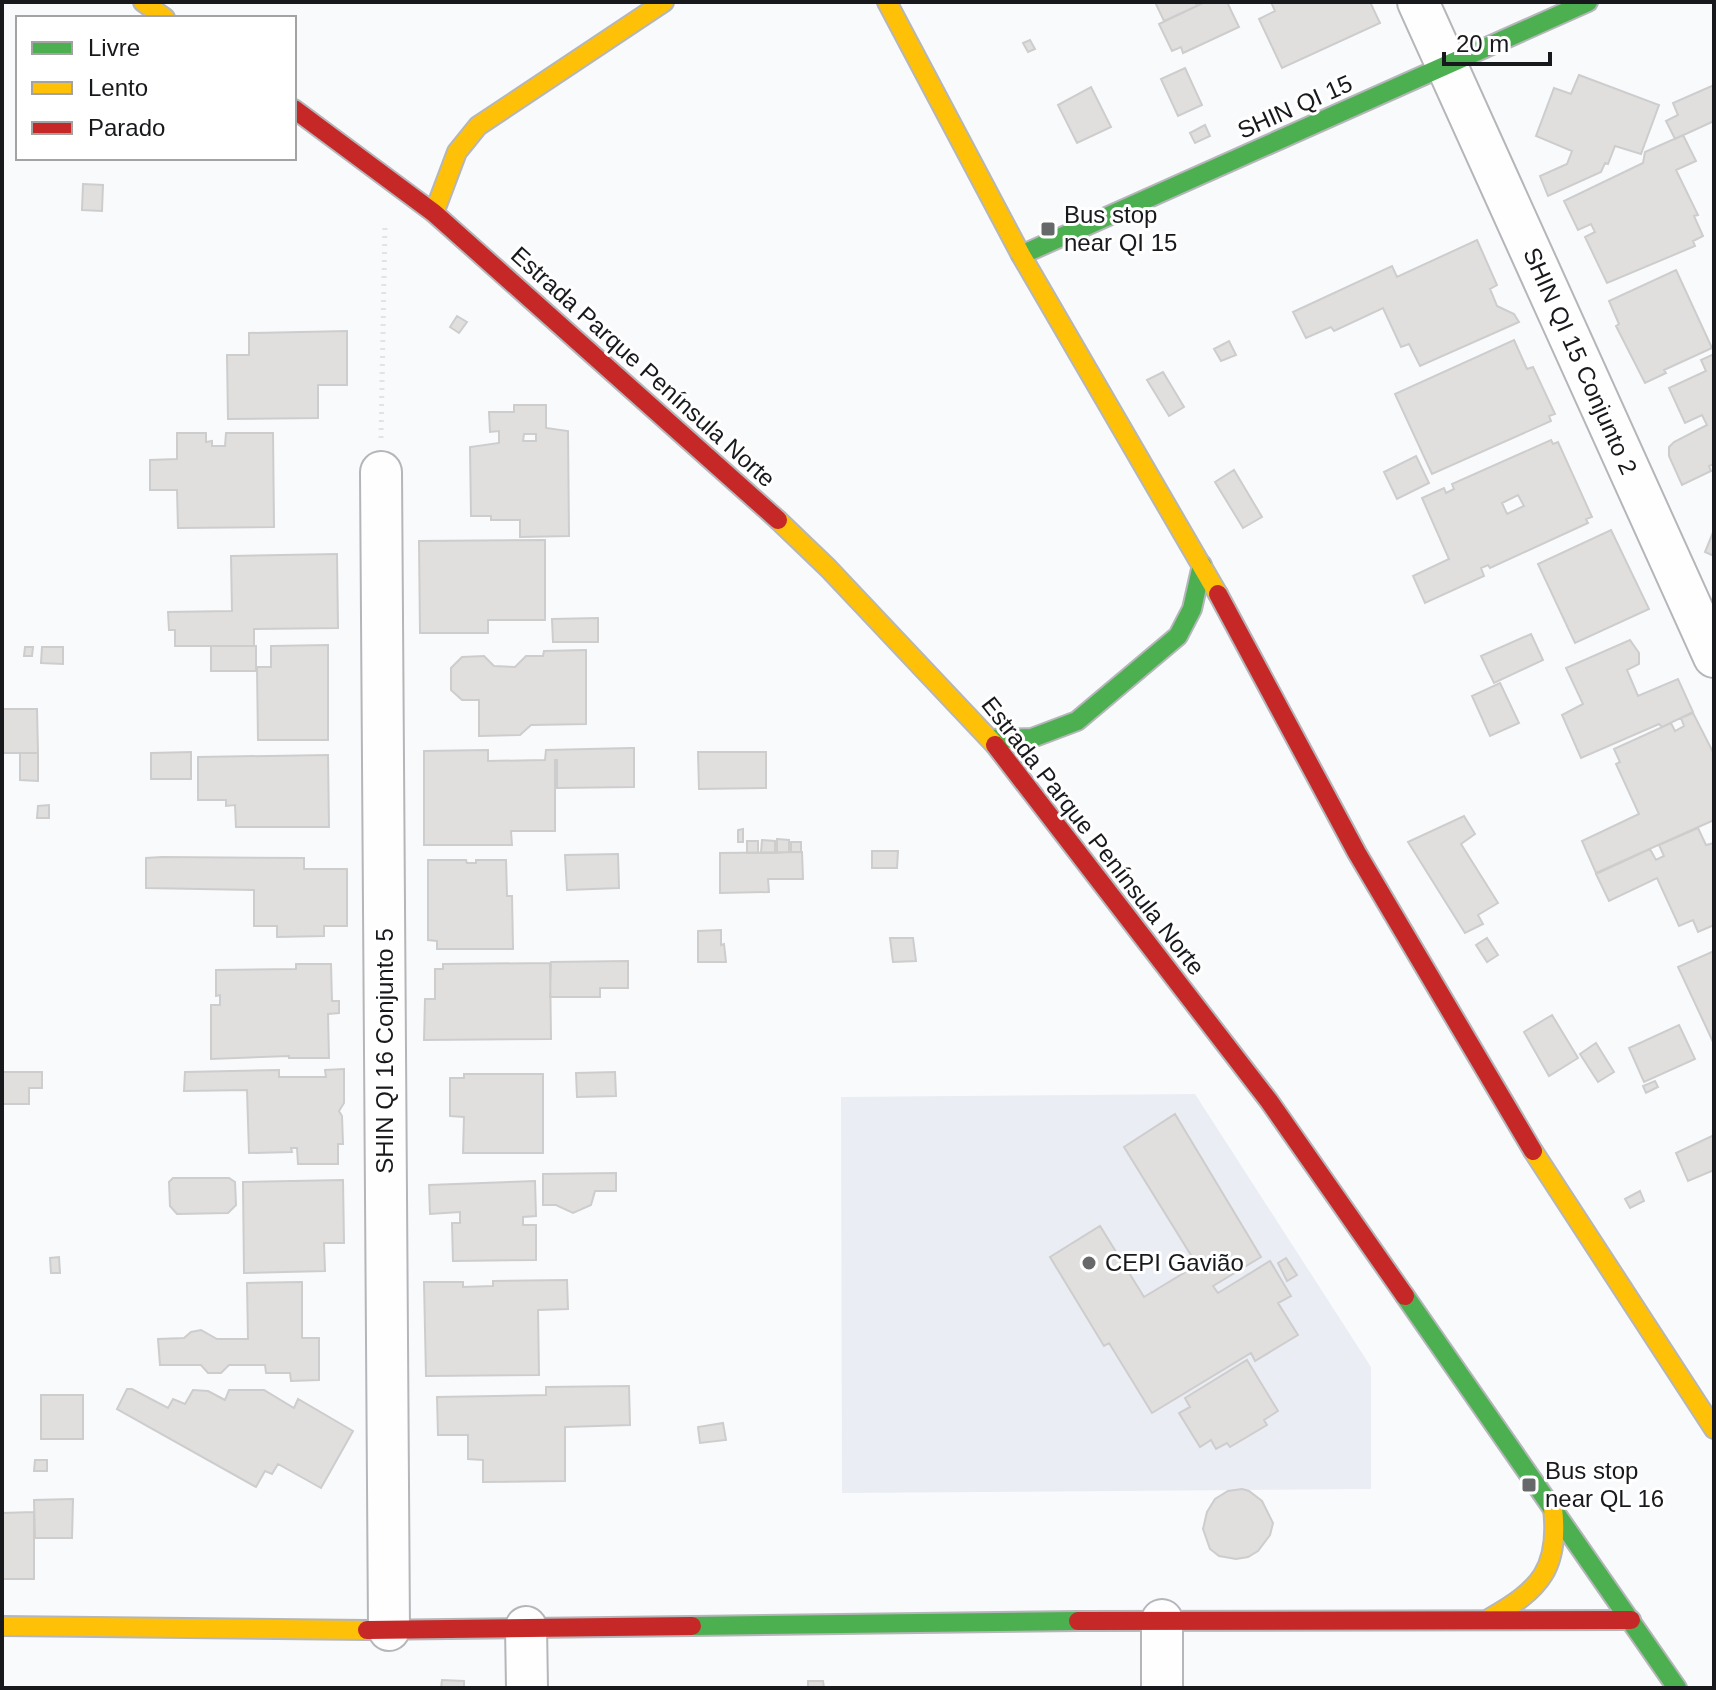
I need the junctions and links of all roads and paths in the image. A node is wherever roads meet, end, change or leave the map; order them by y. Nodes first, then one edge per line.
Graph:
1 (143, 2) edge
2 (664, 2) edge
3 (887, 2) edge
4 (1418, 2) edge
5 (1588, 2) edge
6 (162, 16) edge
7 (1446, 65) junction
8 (296, 110) edge
9 (386, 175) junction
10 (434, 213) junction
11 (1021, 255) junction
12 (381, 472) joint
13 (1202, 565) junction
14 (1714, 657) edge
15 (991, 739) junction
16 (1714, 1429) edge
17 (1553, 1508) junction
18 (1490, 1618) junction
19 (1162, 1620) junction
20 (1631, 1620) junction
21 (2, 1626) edge
22 (526, 1627) junction
23 (389, 1630) junction
24 (527, 1688) edge
25 (1162, 1688) edge
26 (1677, 1688) edge

1 - 6 main road
2 - 10 main road
3 - 11 main road
4 - 7 street, SHIN QI 15 Conjunto 2
5 - 7 main road, SHIN QI 15
7 - 11 main road, SHIN QI 15
7 - 14 street, SHIN QI 15 Conjunto 2
8 - 9 main road, Estrada Parque Península Norte
9 - 10 main road, Estrada Parque Península Norte
9 - 12 path
10 - 15 main road, Estrada Parque Península Norte
11 - 13 main road
12 - 23 street, SHIN QI 16 Conjunto 5
13 - 15 main road
13 - 16 main road
15 - 17 main road, Estrada Parque Península Norte
17 - 18 main road
17 - 20 main road, Estrada Parque Península Norte
18 - 19 main road
18 - 20 main road
19 - 22 main road
19 - 25 street
20 - 26 main road, Estrada Parque Península Norte
21 - 23 main road
22 - 23 main road
22 - 24 street

